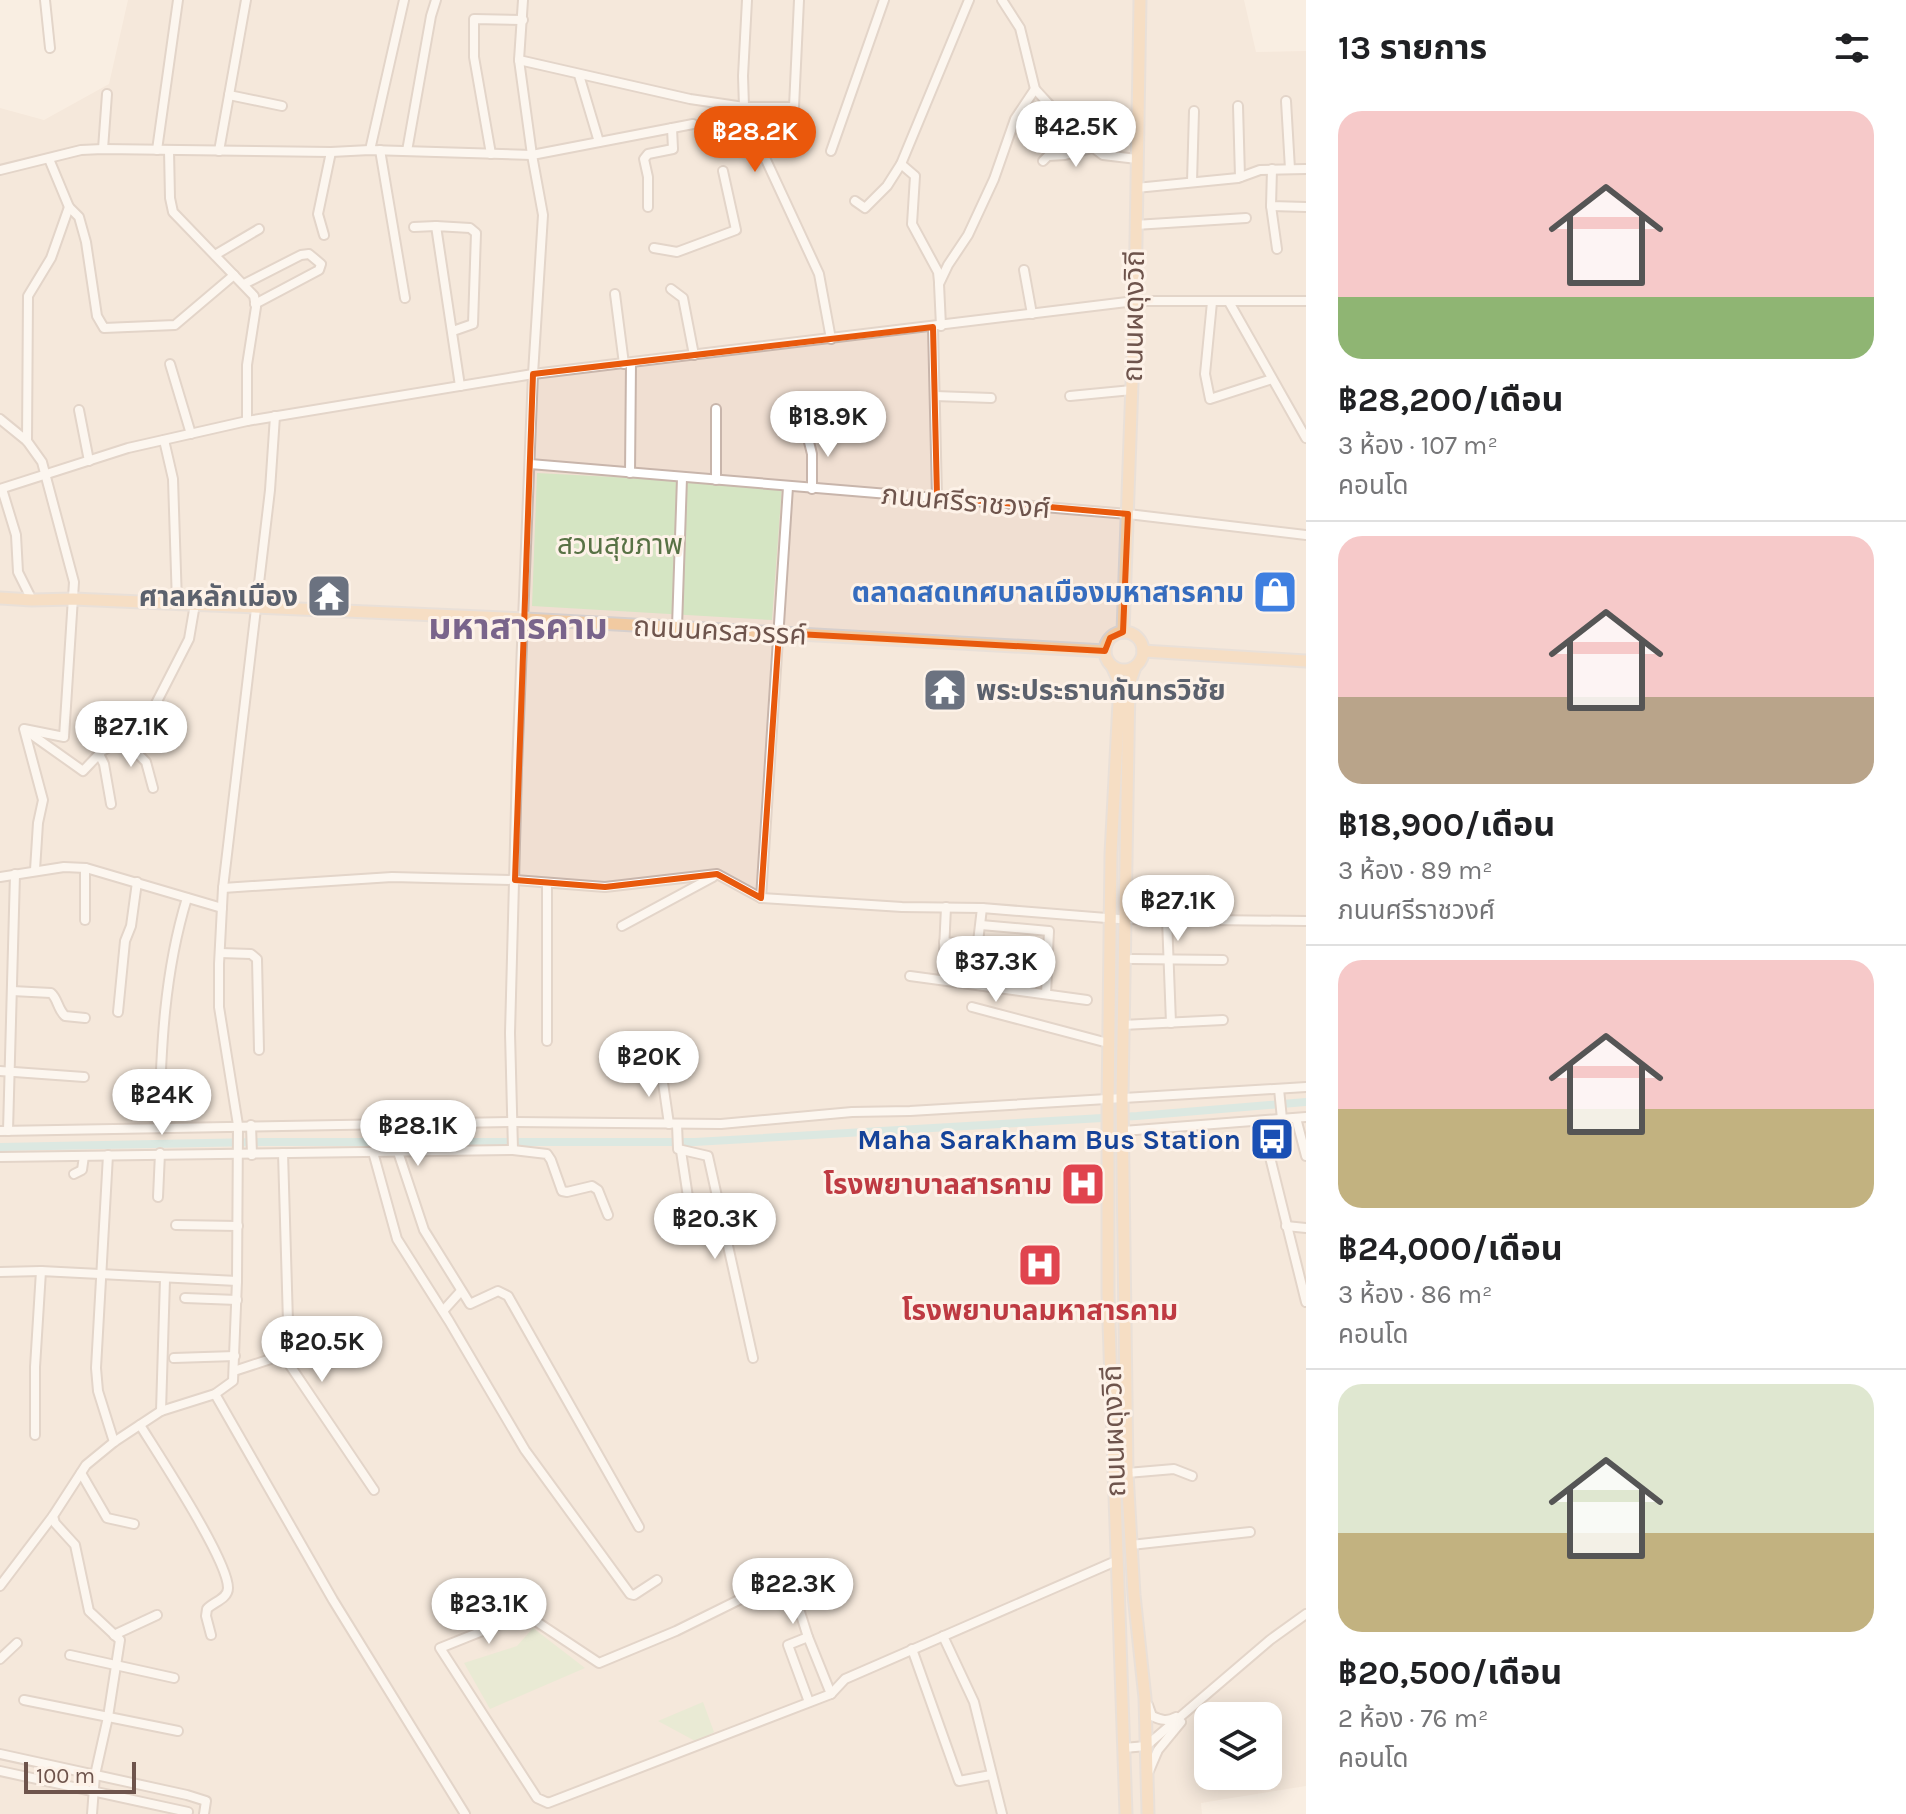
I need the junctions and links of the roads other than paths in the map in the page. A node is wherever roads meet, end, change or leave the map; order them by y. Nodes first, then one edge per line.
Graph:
1 (45, 0) edge
2 (178, 0) edge
3 (246, 0) edge
4 (404, 0) edge
5 (436, 0) edge
6 (523, 0) edge
7 (747, 0) edge
8 (799, 0) edge
9 (884, 0) edge
10 (969, 0) edge
11 (1002, 0) edge
12 (1140, 0) edge
13 (523, 20) junction
14 (50, 48) dead end
15 (519, 60) junction
16 (579, 75) junction
17 (1035, 89) junction
18 (107, 94) dead end
19 (229, 95) junction
20 (1286, 101) dead end
21 (282, 106) dead end
22 (1238, 106) dead end
23 (744, 107) junction
24 (1194, 111) dead end
25 (693, 124) dead end
26 (672, 128) junction
27 (599, 142) junction
28 (1092, 148) junction
29 (103, 149) junction
30 (157, 150) junction
31 (169, 150) junction
32 (375, 150) junction
33 (219, 151) junction
34 (407, 151) junction
35 (831, 151) dead end
36 (331, 152) junction
37 (491, 154) junction
38 (532, 155) junction
39 (49, 159) junction
40 (1137, 159) junction
41 (1043, 161) dead end
42 (901, 164) junction
43 (1272, 169) junction
44 (1290, 169) junction
45 (1306, 169) edge
46 (0, 170) edge
47 (723, 171) dead end
48 (1240, 177) junction
49 (1192, 182) junction
50 (1136, 188) junction
51 (855, 201) dead end
52 (1271, 206) junction
53 (69, 207) junction
54 (648, 207) dead end
55 (1306, 207) edge
56 (1246, 218) dead end
57 (1135, 225) junction
58 (436, 226) junction
59 (414, 227) dead end
60 (259, 229) dead end
61 (324, 235) dead end
62 (654, 248) dead end
63 (1277, 249) dead end
64 (215, 255) junction
65 (1024, 270) dead end
66 (234, 275) junction
67 (244, 284) junction
68 (939, 284) junction
69 (671, 289) dead end
70 (615, 294) dead end
71 (405, 298) dead end
72 (1135, 301) junction
73 (1306, 301) edge
74 (1212, 302) junction
75 (1229, 302) junction
76 (255, 304) junction
77 (1032, 314) junction
78 (937, 327) junction
79 (453, 331) junction
80 (831, 339) junction
81 (694, 355) junction
82 (627, 363) junction
83 (170, 364) dead end
84 (533, 374) junction
85 (1272, 379) junction
86 (460, 386) junction
87 (1132, 390) junction
88 (935, 396) junction
89 (1070, 396) dead end
90 (991, 398) dead end
91 (716, 409) dead end
92 (79, 410) dead end
93 (275, 416) junction
94 (0, 419) edge
95 (247, 421) junction
96 (191, 434) junction
97 (807, 434) dead end
98 (1306, 438) edge
99 (164, 440) junction
100 (27, 441) junction
101 (89, 461) junction
102 (530, 464) junction
103 (630, 473) junction
104 (45, 475) junction
105 (682, 478) junction
106 (716, 480) junction
107 (788, 487) junction
108 (1, 489) edge
109 (812, 489) junction
110 (937, 497) junction
111 (1128, 514) junction
112 (1306, 535) edge
113 (0, 598) edge
114 (73, 599) junction
115 (32, 600) junction
116 (177, 603) junction
117 (195, 604) junction
118 (255, 607) junction
119 (525, 619) junction
120 (677, 627) junction
121 (1123, 632) junction
122 (779, 633) junction
123 (1105, 651) junction
124 (1143, 651) junction
125 (1306, 661) edge
126 (1112, 666) junction
127 (1135, 667) junction
128 (24, 729) junction
129 (129, 735) junction
130 (99, 754) junction
131 (153, 788) dead end
132 (111, 804) dead end
133 (85, 868) junction
134 (35, 870) junction
135 (15, 874) junction
136 (717, 874) junction
137 (0, 877) edge
138 (515, 880) junction
139 (137, 882) junction
140 (547, 883) junction
141 (223, 888) junction
142 (187, 898) junction
143 (761, 898) junction
144 (946, 907) junction
145 (222, 908) junction
146 (982, 908) junction
147 (1118, 919) junction
148 (1167, 919) junction
149 (85, 920) dead end
150 (1306, 921) edge
151 (981, 925) junction
152 (622, 926) dead end
153 (944, 942) junction
154 (978, 945) junction
155 (220, 953) junction
156 (1132, 959) dead end
157 (1169, 959) junction
158 (1223, 960) dead end
159 (943, 972) dead end
160 (910, 976) dead end
161 (973, 984) junction
162 (12, 991) junction
163 (1046, 994) junction
164 (1087, 1000) dead end
165 (972, 1007) dead end
166 (118, 1012) dead end
167 (85, 1018) dead end
168 (1223, 1020) dead end
169 (1171, 1023) junction
170 (1122, 1025) junction
171 (547, 1041) dead end
172 (1108, 1043) junction
173 (259, 1050) dead end
174 (661, 1069) dead end
175 (0, 1071) edge
176 (10, 1072) junction
177 (84, 1077) dead end
178 (1306, 1087) edge
179 (1279, 1089) junction
180 (1122, 1101) junction
181 (1108, 1102) junction
182 (1301, 1118) edge
183 (1282, 1119) junction
184 (1261, 1121) junction
185 (238, 1125) junction
186 (251, 1125) junction
187 (514, 1125) junction
188 (675, 1125) junction
189 (1123, 1126) junction
190 (159, 1127) junction
191 (4, 1131) edge
192 (513, 1148) junction
193 (680, 1150) junction
194 (373, 1152) junction
195 (398, 1152) junction
196 (160, 1153) junction
197 (283, 1153) junction
198 (108, 1155) junction
199 (238, 1155) junction
200 (252, 1155) junction
201 (84, 1156) junction
202 (1306, 1156) edge
203 (0, 1157) edge
204 (74, 1174) dead end
205 (158, 1197) dead end
206 (608, 1215) dead end
207 (176, 1225) dead end
208 (238, 1226) junction
209 (1286, 1226) junction
210 (1306, 1228) edge
211 (672, 1237) dead end
212 (41, 1271) junction
213 (0, 1272) edge
214 (100, 1274) junction
215 (165, 1279) junction
216 (237, 1281) junction
217 (461, 1291) junction
218 (185, 1298) dead end
219 (237, 1300) junction
220 (1306, 1302) edge
221 (443, 1311) junction
222 (288, 1322) dead end
223 (235, 1356) junction
224 (174, 1358) dead end
225 (753, 1358) dead end
226 (234, 1371) junction
227 (215, 1394) junction
228 (161, 1411) junction
229 (140, 1425) junction
230 (35, 1435) dead end
231 (114, 1442) junction
232 (81, 1473) junction
233 (1127, 1473) junction
234 (1192, 1476) dead end
235 (374, 1490) dead end
236 (53, 1516) junction
237 (134, 1524) dead end
238 (639, 1527) dead end
239 (1250, 1532) dead end
240 (1131, 1545) junction
241 (1132, 1559) junction
242 (1116, 1561) junction
243 (657, 1580) dead end
244 (0, 1586) edge
245 (1306, 1614) edge
246 (157, 1615) dead end
247 (114, 1635) junction
248 (211, 1635) dead end
249 (943, 1636) junction
250 (808, 1637) junction
251 (17, 1643) dead end
252 (912, 1649) junction
253 (70, 1655) dead end
254 (0, 1659) edge
255 (116, 1665) junction
256 (174, 1678) dead end
257 (831, 1694) junction
258 (1145, 1698) junction
259 (24, 1700) dead end
260 (809, 1702) junction
261 (1199, 1702) edge
262 (1194, 1706) edge
263 (1194, 1706) edge
264 (1194, 1708) edge
265 (108, 1717) junction
266 (178, 1731) dead end
267 (1146, 1746) junction
268 (1124, 1748) junction
269 (0, 1754) edge
270 (0, 1771) edge
271 (95, 1775) junction
272 (991, 1775) junction
273 (1147, 1775) junction
274 (96, 1792) junction
275 (190, 1796) junction
276 (188, 1813) edge
277 (92, 1814) edge
278 (204, 1814) edge
279 (465, 1814) edge
280 (1002, 1814) edge
281 (1126, 1814) edge
282 (1148, 1814) edge

1 - 14 street
2 - 30 street
3 - 19 street
4 - 32 street
5 - 34 street
6 - 13 street
7 - 23 street
8 - 23 street
9 - 35 street
10 - 42 street
11 - 17 street
12 - 40 main road, ถนนผดุงวิถี
13 - 15 street
13 - 37 street
15 - 16 street
15 - 38 street
16 - 23 street
16 - 27 street
17 - 28 street
17 - 68 street
18 - 29 street
19 - 21 street
19 - 33 street
20 - 44 street
22 - 48 street
23 - 80 street
24 - 49 street
25 - 26 street
26 - 27 street
26 - 54 street
27 - 38 street
28 - 40 street
28 - 41 street
29 - 30 street
29 - 39 street
30 - 31 street
31 - 33 street
31 - 64 street
32 - 34 street
32 - 36 street
32 - 71 street
33 - 36 street
34 - 37 street
36 - 61 street
37 - 38 street
38 - 84 street
39 - 46 street
39 - 53 street
40 - 50 main road, ถนนผดุงวิถี
42 - 51 street
42 - 68 street
43 - 44 street
43 - 48 street
43 - 52 street
44 - 45 street
47 - 62 street
48 - 49 street
49 - 50 street
50 - 57 main road, ถนนผดุงวิถี
52 - 55 street
52 - 63 street
53 - 66 street
53 - 100 street
56 - 57 street
57 - 72 main road, ถนนผดุงวิถี
58 - 59 street
58 - 79 street
58 - 79 street
60 - 64 street
64 - 66 street
65 - 77 street
66 - 67 street
67 - 76 street
67 - 76 street
68 - 78 street
69 - 81 street
70 - 82 street
72 - 74 street
72 - 77 street
72 - 87 main road, ถนนผดุงวิถี
73 - 75 street
74 - 75 street
74 - 85 street
75 - 85 street
76 - 95 street
77 - 78 street
78 - 80 street
78 - 88 street
79 - 86 street
80 - 81 street
81 - 82 street
82 - 84 street
82 - 103 street
83 - 96 street
84 - 86 street
84 - 102 street
85 - 98 street
86 - 93 street
87 - 89 street
87 - 111 main road, ถนนผดุงวิถี
88 - 90 street
88 - 110 street
91 - 106 street
92 - 101 street
93 - 95 street
93 - 118 street
94 - 100 street
95 - 96 street
96 - 99 street
97 - 109 street
99 - 101 street
99 - 116 street
100 - 104 street
101 - 104 street
102 - 103 street, ภนนศรีราชวงศ์
102 - 119 street
103 - 105 street, ภนนศรีราชวงศ์
104 - 108 street
104 - 114 street
105 - 106 street, ภนนศรีราชวงศ์
105 - 120 street
106 - 107 street, ภนนศรีราชวงศ์
107 - 109 street, ภนนศรีราชวงศ์
107 - 122 street
108 - 115 street
109 - 110 street, ภนนศรีราชวงศ์
110 - 111 street, ภนนศรีราชวงศ์
111 - 112 street, ภนนศรีราชวงศ์
111 - 121 main road, ถนนผดุงวิถี
113 - 115 main road, ถนนนครสวรรค์
114 - 115 main road, ถนนนครสวรรค์
114 - 116 main road, ถนนนครสวรรค์
114 - 128 street
116 - 117 main road, ถนนนครสวรรค์
117 - 118 main road, ถนนนครสวรรค์
117 - 129 street
118 - 119 main road, ถนนนครสวรรค์
118 - 141 street
119 - 120 main road, ถนนนครสวรรค์
119 - 138 street
120 - 122 main road, ถนนนครสวรรค์
121 - 123 main road
121 - 124 main road
122 - 123 main road, ถนนนครสวรรค์
122 - 143 street
123 - 126 main road
124 - 125 main road
124 - 127 main road
126 - 127 main road
126 - 147 main road, ถนนผดุงวิถี
127 - 147 main road, ถนนผดุงวิถี
128 - 130 street
128 - 134 street
129 - 130 street
129 - 131 street
130 - 132 street
133 - 134 street
133 - 139 street
133 - 149 street
134 - 135 street
135 - 137 street
135 - 162 street
136 - 140 street
136 - 143 street
136 - 152 street
138 - 140 street
138 - 141 street
138 - 187 street
139 - 142 street
139 - 166 street
140 - 171 street
141 - 145 street
142 - 145 street
142 - 190 street
143 - 144 street
144 - 146 street
144 - 153 street
145 - 155 street
146 - 147 street
146 - 151 street
147 - 148 street
147 - 170 main road, ถนนผดุงวิถี
147 - 172 main road, ถนนผดุงวิถี
148 - 150 street
148 - 157 street
151 - 154 street
151 - 163 street
153 - 154 street
153 - 159 street
154 - 161 street
155 - 173 street
155 - 185 street
156 - 157 street
157 - 158 street
157 - 169 street
160 - 161 street
161 - 163 street
162 - 167 street
162 - 176 street
163 - 164 street
165 - 172 street
168 - 169 street
169 - 170 street
170 - 180 main road, ถนนผดุงวิถี
172 - 181 main road, ถนนผดุงวิถี
174 - 188 street
175 - 176 street
176 - 177 street
176 - 191 street
178 - 179 street
179 - 180 street
179 - 183 street
180 - 181 street
180 - 189 main road, ถนนผดุงวิถี
181 - 188 street
181 - 242 main road, ถนนผดุงวิถี
182 - 183 street
182 - 202 street
183 - 184 street
184 - 189 street
184 - 209 street
185 - 186 street
185 - 190 street
185 - 199 street
186 - 187 street
186 - 200 street
187 - 188 street
187 - 192 street
188 - 193 street
189 - 233 main road, ถนนผดุงวิถี
190 - 191 street
192 - 195 street
192 - 206 street
193 - 211 street
193 - 225 street
194 - 195 street
194 - 197 street
194 - 221 street
195 - 217 street
196 - 198 street
196 - 199 street
196 - 205 street
197 - 200 street
197 - 222 street
198 - 201 street
198 - 214 street
199 - 200 street
199 - 208 street
201 - 203 street
201 - 204 street
207 - 208 street
208 - 216 street
209 - 210 street
209 - 220 street
212 - 213 street
212 - 214 street
212 - 230 street
214 - 215 street
214 - 231 street
215 - 216 street
215 - 228 street
216 - 219 street
217 - 221 street
217 - 238 street
218 - 219 street
219 - 223 street
221 - 243 street
223 - 224 street
223 - 226 street
226 - 227 street
226 - 235 street
227 - 228 street
227 - 279 street
228 - 229 street
229 - 231 street
229 - 248 street
231 - 232 street
232 - 236 street
232 - 237 street
233 - 234 street
233 - 240 main road, ถนนผดุงวิถี
236 - 244 street
236 - 247 street
239 - 240 street
240 - 241 main road, ถนนผดุงวิถี
241 - 242 main road
241 - 258 main road, ถนนผดุงวิถี
242 - 249 street
242 - 268 main road, ถนนผดุงวิถี
245 - 261 street
246 - 247 street
247 - 255 street
249 - 252 street
249 - 272 street
250 - 257 street
250 - 260 street
250 - 260 street
251 - 254 street
252 - 257 street
252 - 272 street
253 - 255 street
255 - 256 street
255 - 265 street
257 - 260 street
258 - 262 street
258 - 267 main road, ถนนผดุงวิถี
259 - 265 street
263 - 267 street
264 - 273 street
265 - 266 street
265 - 271 street
267 - 268 street
267 - 273 main road, ถนนผดุงวิถี
268 - 281 main road, ถนนผดุงวิถี
269 - 271 street
270 - 274 street
271 - 274 street
271 - 275 street
272 - 280 street
273 - 282 main road, ถนนผดุงวิถี
274 - 276 street
274 - 277 street
275 - 276 street
275 - 278 street

